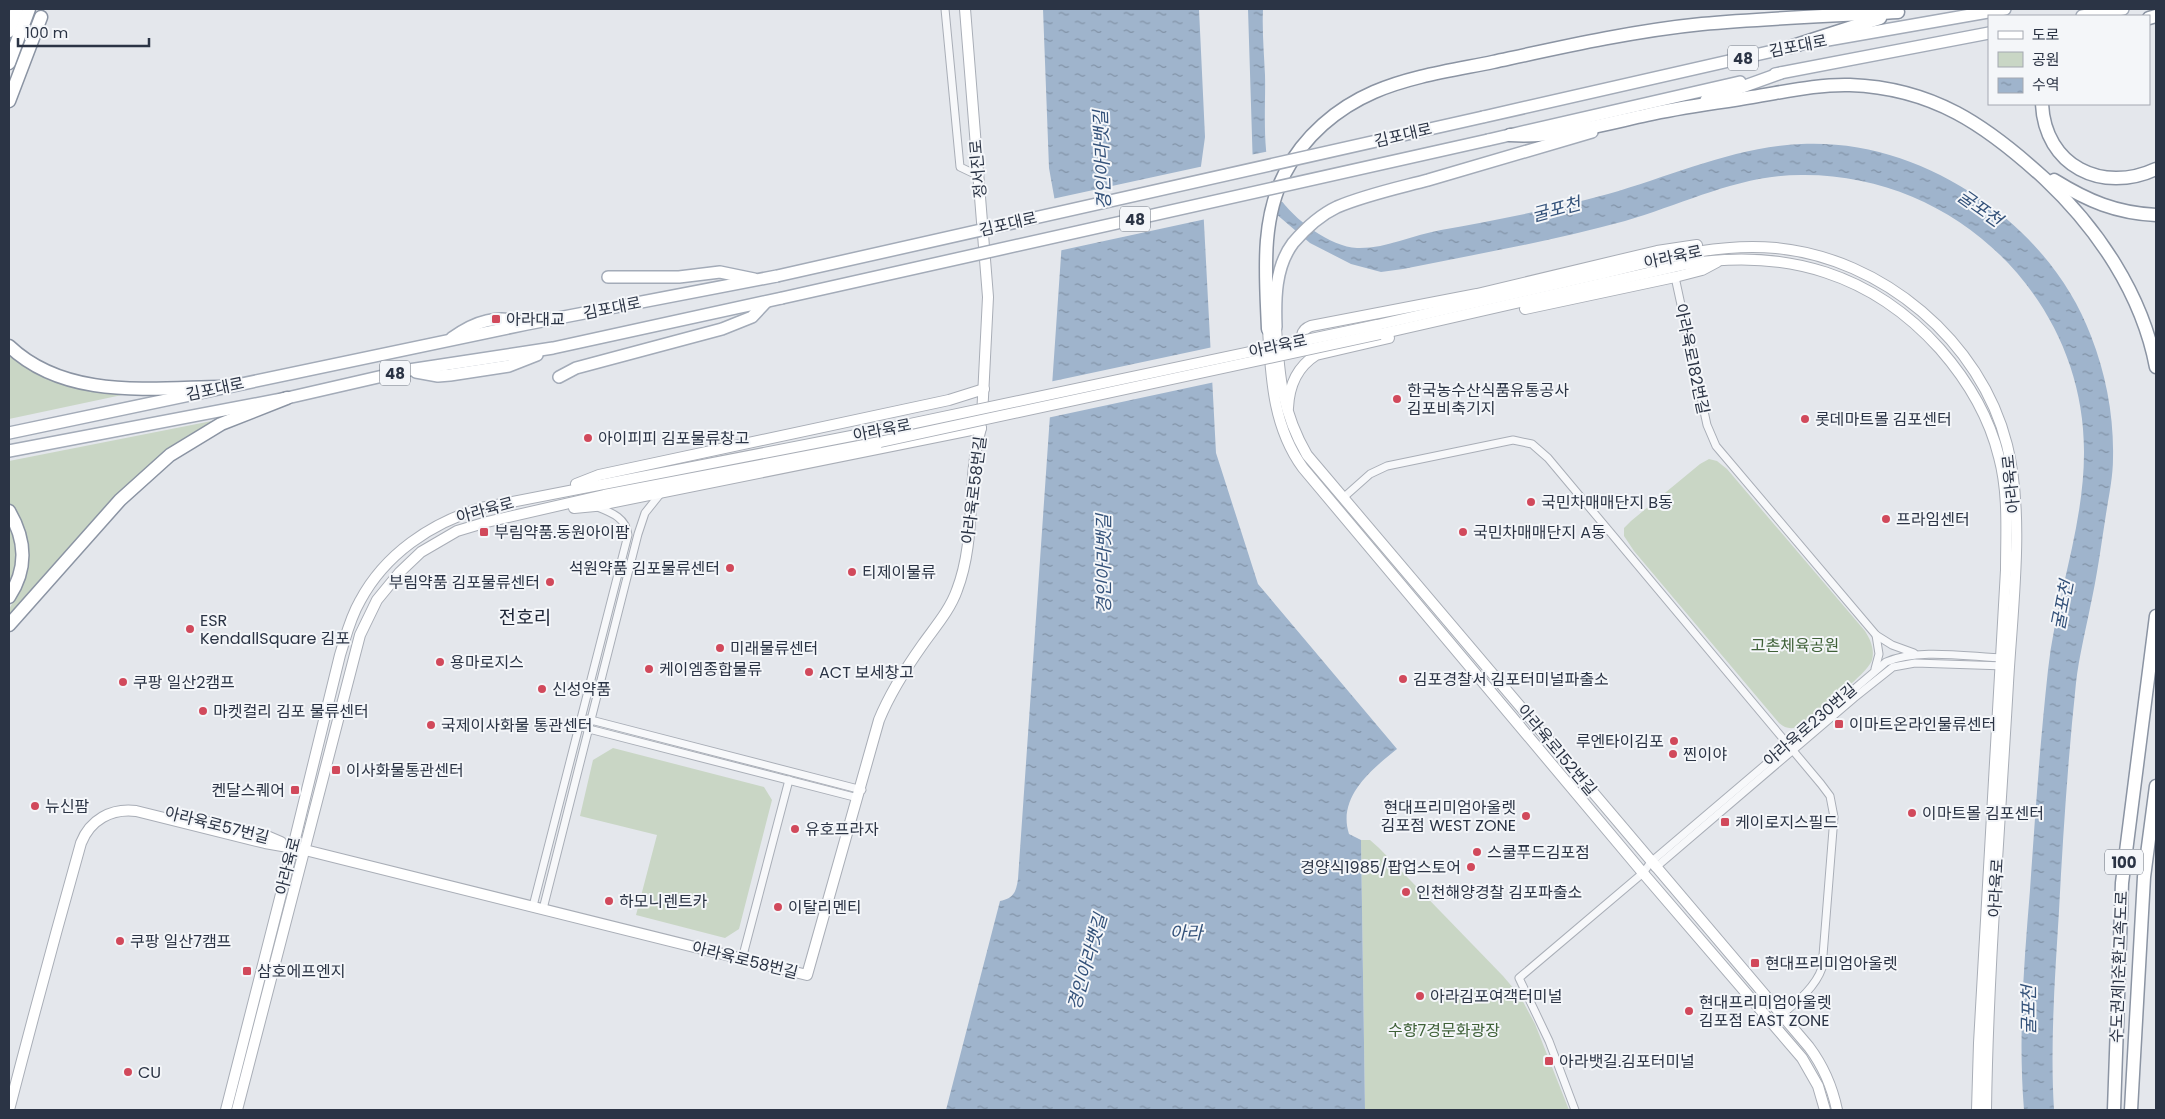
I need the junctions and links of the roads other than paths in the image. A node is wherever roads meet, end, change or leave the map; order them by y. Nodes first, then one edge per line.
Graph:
1 (17, 9) edge
2 (29, 9) edge
3 (945, 9) edge
4 (965, 9) edge
5 (2005, 9) edge
6 (2123, 9) edge
7 (1902, 10) edge
8 (43, 13) edge
9 (2088, 15) edge
10 (9, 31) edge
11 (1988, 33) edge
12 (1790, 47) junction
13 (9, 62) edge
14 (1781, 73) junction
15 (9, 88) edge
16 (9, 101) edge
17 (2042, 105) edge
18 (1665, 111) junction
19 (1510, 134) junction
20 (2026, 162) junction
21 (2156, 169) edge
22 (979, 176) junction
23 (2156, 215) edge
24 (1718, 249) junction
25 (1720, 260) junction
26 (608, 277) dead end
27 (1675, 277) junction
28 (758, 280) junction
29 (766, 302) junction
30 (1272, 328) junction
31 (1379, 330) junction
32 (9, 346) edge
33 (1324, 354) junction
34 (2156, 367) edge
35 (560, 377) dead end
36 (222, 387) junction
37 (984, 389) junction
38 (287, 398) junction
39 (949, 400) junction
40 (1288, 416) junction
41 (981, 428) junction
42 (956, 432) junction
43 (9, 433) edge
44 (9, 451) edge
45 (663, 492) junction
46 (544, 495) junction
47 (1343, 498) junction
48 (595, 506) junction
49 (545, 510) junction
50 (9, 511) edge
51 (9, 597) edge
52 (2156, 616) edge
53 (9, 625) edge
54 (1876, 635) junction
55 (1918, 654) junction
56 (2005, 662) junction
57 (1875, 670) junction
58 (582, 718) junction
59 (590, 720) junction
60 (580, 726) junction
61 (588, 728) junction
62 (1790, 748) junction
63 (789, 780) junction
64 (2156, 786) edge
65 (860, 792) junction
66 (293, 847) junction
67 (305, 850) junction
68 (1654, 865) junction
69 (1643, 873) junction
70 (538, 907) junction
71 (742, 959) junction
72 (1782, 1014) junction
73 (1772, 1023) junction
74 (10, 1110) edge
75 (226, 1110) edge
76 (237, 1110) edge
77 (1575, 1110) edge
78 (1825, 1110) edge
79 (1836, 1110) edge
80 (1978, 1110) edge
81 (1986, 1110) edge
82 (2114, 1110) edge
83 (2131, 1110) edge

1 - 10 highway
2 - 13 highway
3 - 22 street
4 - 22 street, 정서진로
5 - 12 main road, 김포대로 / 48
6 - 9 main road
7 - 12 highway
7 - 30 highway
8 - 15 highway
8 - 16 highway
11 - 14 main road, 김포대로 / 48
12 - 28 main road, 김포대로 / 48, bridge
14 - 18 main road
14 - 19 main road, 김포대로 / 48
17 - 21 highway
18 - 19 highway
18 - 20 highway
18 - 30 main road
19 - 29 main road, 김포대로 / 48, bridge
20 - 23 highway
20 - 34 highway
22 - 37 street, 정서진로
24 - 31 street, 아라육로
24 - 33 street
24 - 56 street, 아라육로
25 - 27 street
25 - 31 street, 아라육로
25 - 56 street, 아라육로
26 - 28 main road
27 - 33 street
27 - 54 street, 아라육로182번길
28 - 36 main road, 김포대로 / 48
29 - 35 main road
29 - 38 main road, 김포대로 / 48
30 - 40 street, 아라육로152번길
30 - 69 street, 아라육로152번길
31 - 46 street, 아라육로, bridge
31 - 49 street, 아라육로, bridge
32 - 36 highway
33 - 40 street
36 - 43 main road, 김포대로 / 48
37 - 39 street
37 - 41 street, 정서진로
38 - 44 main road, 김포대로 / 48
38 - 53 highway
39 - 42 street
39 - 46 street
40 - 47 street, 아라육로152번길
41 - 42 street
41 - 65 street, 아라육로58번길
42 - 45 street
45 - 48 street
45 - 59 street
46 - 66 street, 아라육로
47 - 62 street
47 - 68 street, 아라육로152번길
48 - 49 street
48 - 58 street
49 - 67 street, 아라육로
50 - 51 highway
52 - 82 highway, 수도권제1순환고속도로 / 100
54 - 55 street
54 - 57 street
55 - 56 street, 아라육로230번길
55 - 57 street, 아라육로230번길
56 - 62 street, 아라육로230번길
56 - 80 street, 아라육로
56 - 81 street, 아라육로
57 - 62 street, 아라육로230번길
58 - 59 street
58 - 60 street
59 - 61 street
59 - 65 street
60 - 61 street
60 - 70 street
61 - 63 street
61 - 70 street
62 - 68 street, 아라육로230번길
62 - 72 street
63 - 65 street
63 - 71 street
64 - 83 highway, 수도권제1순환고속도로 / 100
65 - 71 street, 아라육로58번길
66 - 67 street, 아라육로58번길
66 - 74 street, 아라육로57번길
66 - 75 street, 아라육로
67 - 70 street, 아라육로58번길
67 - 76 street, 아라육로
68 - 69 street, 아라육로230번길
68 - 72 street, 아라육로152번길
69 - 73 street, 아라육로152번길
69 - 77 street, 아라육로230번길
70 - 71 street, 아라육로58번길
72 - 73 street
72 - 79 street, 아라육로152번길
73 - 78 street, 아라육로152번길

